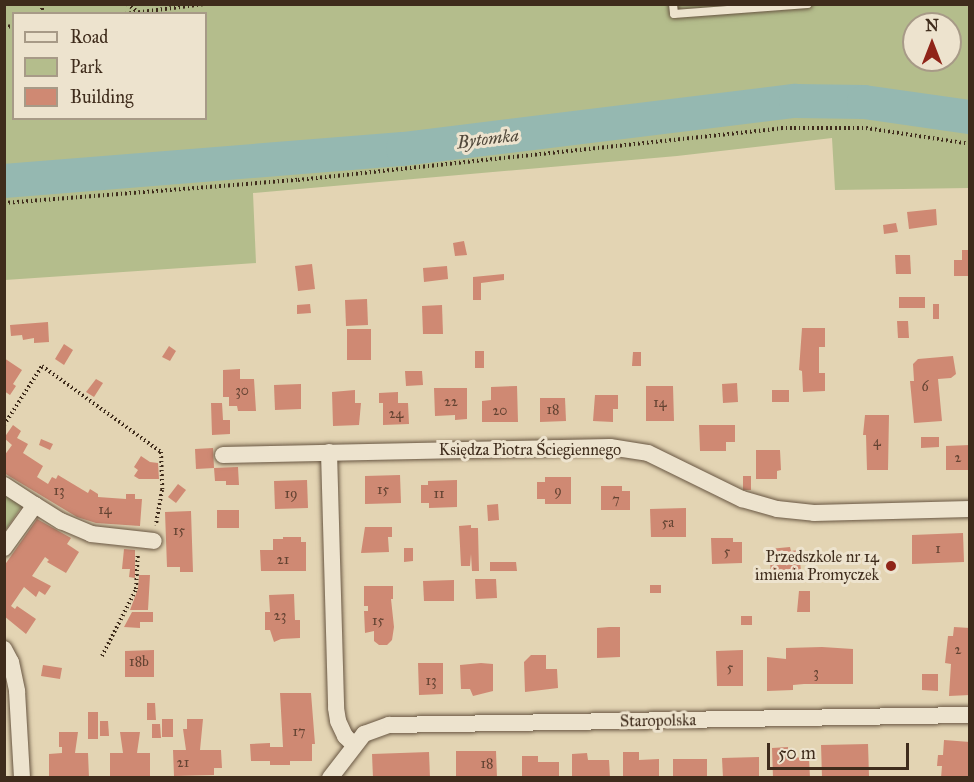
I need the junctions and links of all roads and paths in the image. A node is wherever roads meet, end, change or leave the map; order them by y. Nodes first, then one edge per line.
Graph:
1 (127, 4) edge
2 (204, 4) edge
3 (673, 4) edge
4 (808, 4) edge
5 (138, 12) joint
6 (969, 144) edge
7 (4, 203) edge
8 (4, 425) edge
9 (329, 452) junction
10 (223, 455) dead end
11 (4, 485) edge
12 (35, 505) junction
13 (969, 509) edge
14 (154, 541) joint
15 (4, 548) edge
16 (138, 548) dead end
17 (4, 649) edge
18 (102, 656) dead end
19 (969, 716) edge
20 (354, 745) junction
21 (22, 777) edge
22 (330, 777) edge

1 - 5 path
2 - 5 path
3 - 4 lane
6 - 7 path
8 - 14 path
9 - 10 street, Księdza Piotra Ściegiennego
9 - 13 street, Księdza Piotra Ściegiennego
9 - 20 street
11 - 12 street
12 - 14 street
12 - 15 street
16 - 18 path
17 - 21 street
19 - 20 street, Staropolska
20 - 22 street, Staropolska

